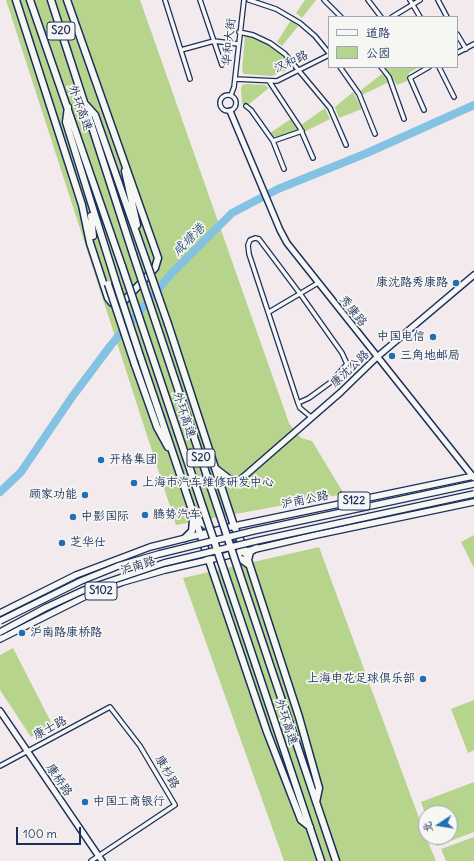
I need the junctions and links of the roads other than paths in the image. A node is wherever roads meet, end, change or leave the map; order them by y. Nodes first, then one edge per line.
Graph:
1 (16, 0) edge
2 (30, 0) edge
3 (51, 0) edge
4 (67, 0) edge
5 (170, 0) edge
6 (200, 0) edge
7 (244, 0) edge
8 (249, 0) edge
9 (324, 0) edge
10 (368, 0) edge
11 (410, 0) edge
12 (420, 0) edge
13 (438, 0) edge
14 (165, 1) edge
15 (413, 4) junction
16 (398, 15) edge
17 (341, 16) edge
18 (380, 16) edge
19 (419, 16) edge
20 (446, 16) edge
21 (239, 32) junction
22 (458, 36) edge
23 (214, 41) junction
24 (238, 44) junction
25 (474, 46) edge
26 (466, 48) junction
27 (181, 50) junction
28 (458, 52) edge
29 (328, 53) edge
30 (328, 55) edge
31 (222, 65) dead end
32 (341, 68) edge
33 (382, 68) edge
34 (427, 68) edge
35 (440, 68) edge
36 (300, 69) junction
37 (190, 79) dead end
38 (235, 79) junction
39 (268, 81) junction
40 (231, 95) junction
41 (454, 97) dead end
42 (84, 102) junction
43 (68, 105) junction
44 (246, 106) dead end
45 (424, 110) dead end
46 (230, 111) junction
47 (404, 119) dead end
48 (302, 131) junction
49 (375, 134) dead end
50 (117, 140) junction
51 (273, 141) junction
52 (346, 145) dead end
53 (313, 158) dead end
54 (284, 169) dead end
55 (90, 204) junction
56 (87, 226) junction
57 (137, 234) junction
58 (93, 238) junction
59 (474, 275) edge
60 (318, 283) junction
61 (300, 294) junction
62 (269, 312) junction
63 (377, 357) junction
64 (298, 402) junction
65 (312, 418) junction
66 (171, 451) junction
67 (215, 468) junction
68 (474, 477) edge
69 (240, 480) joint
70 (474, 484) edge
71 (474, 494) edge
72 (474, 502) edge
73 (192, 515) junction
74 (234, 526) junction
75 (213, 531) junction
76 (200, 534) junction
77 (185, 538) junction
78 (256, 548) junction
79 (245, 551) junction
80 (234, 553) junction
81 (209, 560) junction
82 (249, 565) junction
83 (0, 613) edge
84 (0, 621) edge
85 (0, 632) edge
86 (0, 639) edge
87 (110, 707) joint
88 (0, 711) edge
89 (28, 751) junction
90 (0, 766) edge
91 (316, 802) junction
92 (310, 827) junction
93 (99, 856) junction
94 (91, 861) edge
95 (102, 861) edge
96 (321, 861) edge
97 (336, 861) edge

1 - 56 highway
2 - 43 highway, 外环高速 / S20
3 - 42 highway, 外环高速 / S20
4 - 50 highway
5 - 14 street
6 - 23 street
7 - 21 street, 华和大街
8 - 29 street
9 - 17 street
10 - 18 street
11 - 15 street
12 - 15 street
13 - 20 street
14 - 27 street
15 - 16 street
15 - 19 street
21 - 24 street, 华和大街
21 - 36 street
22 - 26 street
23 - 24 street
23 - 27 street
23 - 31 street
24 - 38 street, 华和大街
25 - 26 street
26 - 28 street
27 - 37 street
30 - 36 street, 汉和路
32 - 49 street
33 - 47 street
34 - 45 street
35 - 41 street
36 - 39 street, 汉和路
36 - 52 street
38 - 39 street, 汉和路
38 - 40 street, 华和大街
39 - 48 street
40 - 46 street
40 - 46 street
42 - 57 highway
42 - 91 highway, 外环高速 / S20, bridge
43 - 55 highway
43 - 92 highway, 外环高速 / S20, bridge
44 - 51 street
46 - 60 street, 秀康路
48 - 51 street
48 - 53 street
50 - 56 highway
50 - 57 highway
51 - 54 street
55 - 58 highway
55 - 66 highway, bridge
56 - 58 highway
57 - 67 highway, bridge
58 - 66 highway, bridge
59 - 63 street, 康沈公路
60 - 61 street
60 - 63 street, 秀康路
61 - 62 street
61 - 62 street
61 - 64 street
62 - 64 street
63 - 65 street, 康沈公路
63 - 68 street, 秀康路
64 - 65 street
65 - 69 street, 康沈公路
66 - 73 highway
67 - 69 highway
67 - 74 highway
68 - 74 main road, 沪南公路 / S122
70 - 84 main road, bridge
71 - 85 main road, bridge
72 - 78 main road, S122
73 - 75 highway
73 - 76 highway
73 - 77 highway
74 - 75 main road, 沪南路 / S102
74 - 79 highway
75 - 76 main road, 沪南路 / S102
75 - 79 highway
76 - 77 main road, 沪南路 / S102
76 - 80 highway
76 - 81 highway
77 - 83 main road, 沪南路 / S102
78 - 79 main road, S122
78 - 82 highway
79 - 80 main road, 沪南路 / S102
79 - 82 highway
80 - 81 main road, 沪南路 / S102
80 - 82 highway
81 - 86 main road, 沪南路 / S102
81 - 92 highway
82 - 91 highway
87 - 89 street, 康士路
87 - 93 street, 康杉路
88 - 89 street, 康桥路
89 - 90 street, 康士路
89 - 93 street, 康桥路
91 - 97 highway, 外环高速 / S20
92 - 96 highway, 外环高速 / S20
93 - 94 street, 康杉路
93 - 95 street, 康桥路

